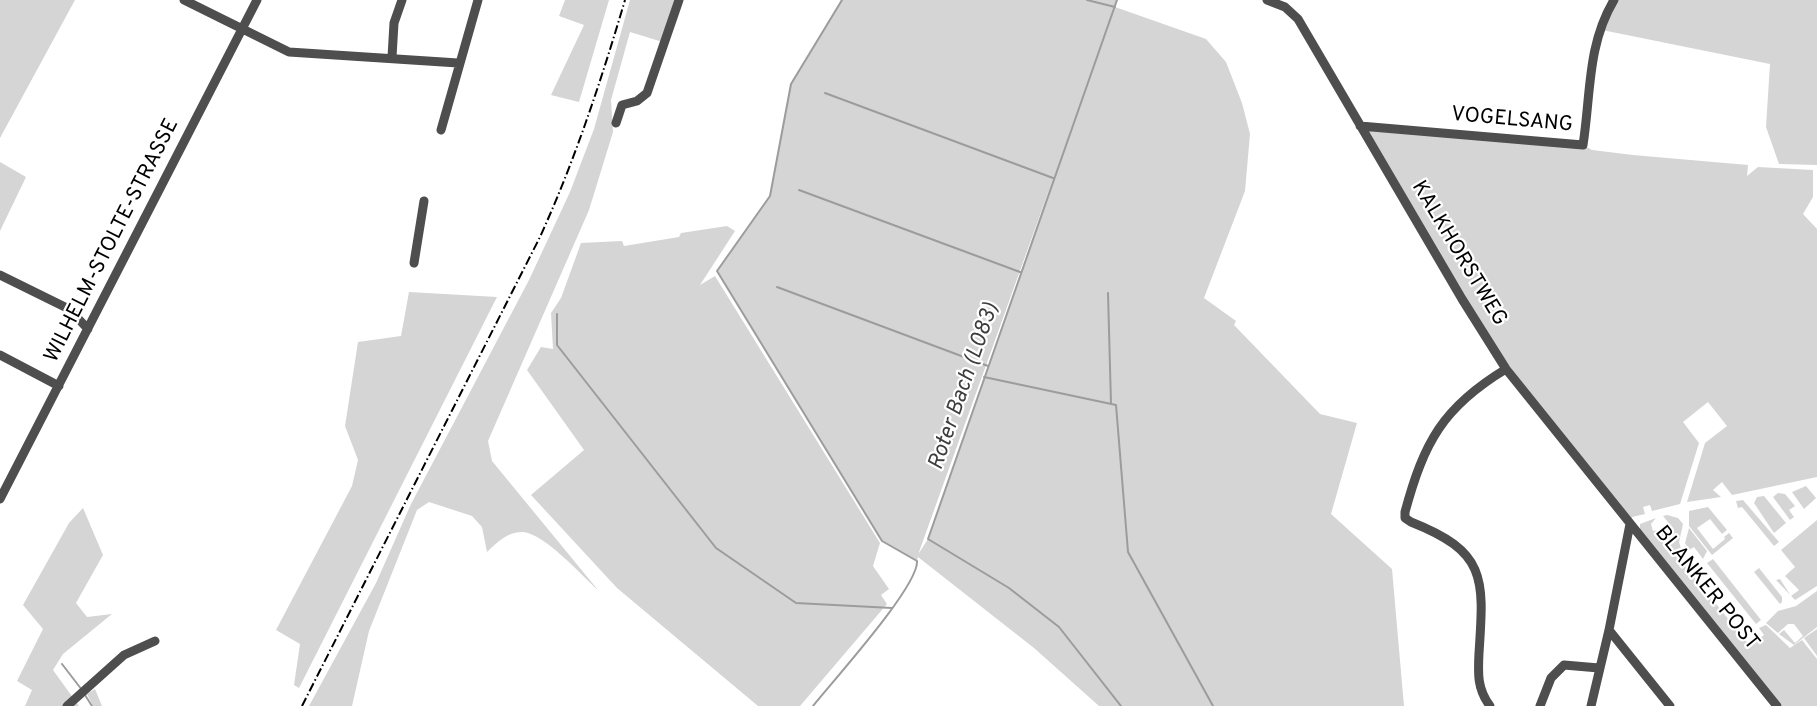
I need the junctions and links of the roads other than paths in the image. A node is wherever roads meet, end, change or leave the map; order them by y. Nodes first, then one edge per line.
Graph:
1 (183, 0) edge
2 (257, 0) edge
3 (402, 0) edge
4 (478, 0) edge
5 (679, 0) edge
6 (1267, 0) edge
7 (1614, 0) edge
8 (242, 29) junction
9 (392, 57) junction
10 (458, 63) junction
11 (616, 123) dead end
12 (1360, 126) junction
13 (441, 130) dead end
14 (424, 201) dead end
15 (414, 263) dead end
16 (0, 275) edge
17 (88, 329) junction
18 (0, 355) edge
19 (1506, 369) junction
20 (59, 386) junction
21 (0, 499) edge
22 (1630, 524) junction
23 (1609, 630) junction
24 (155, 641) dead end
25 (1599, 668) junction
26 (67, 706) edge
27 (1490, 706) edge
28 (1540, 706) edge
29 (1591, 706) edge
30 (1670, 706) edge
31 (1777, 706) edge

1 - 8 street
2 - 8 street, WILHELM-STOLTE-STRASSE
3 - 9 street
4 - 10 street
5 - 11 street
6 - 12 street, KALKHORSTWEG
7 - 12 street, VOGELSANG
8 - 9 street
8 - 17 street, WILHELM-STOLTE-STRASSE
9 - 10 street
10 - 13 street
12 - 19 street, KALKHORSTWEG
14 - 15 street
16 - 17 street
17 - 20 street, WILHELM-STOLTE-STRASSE
18 - 20 street
19 - 22 street, KALKHORSTWEG
19 - 27 street
20 - 21 street, WILHELM-STOLTE-STRASSE
22 - 23 street, BLANKER POST
22 - 31 street, BLANKER POST
23 - 25 street, BLANKER POST
23 - 30 street
24 - 26 street
25 - 28 street
25 - 29 street, BLANKER POST

